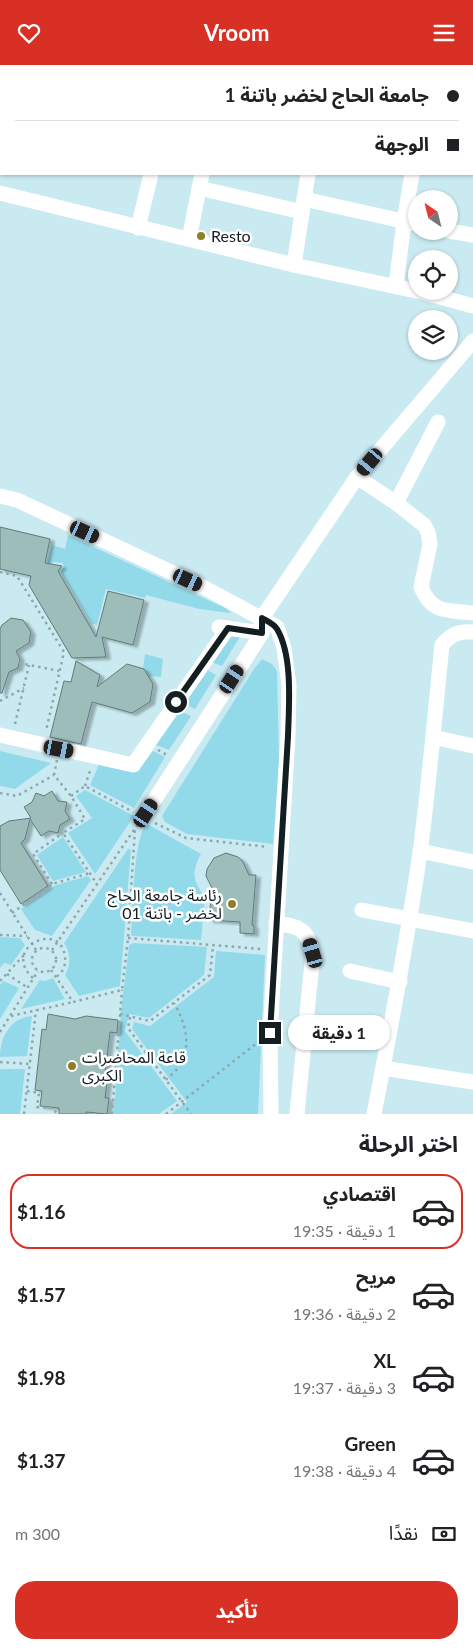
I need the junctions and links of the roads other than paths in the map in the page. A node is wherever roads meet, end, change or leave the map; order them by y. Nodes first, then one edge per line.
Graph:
1 (151, 175) edge
2 (308, 175) edge
3 (412, 175) edge
4 (200, 181) edge
5 (411, 190) edge
6 (0, 193) edge
7 (303, 205) junction
8 (408, 223) edge
9 (138, 227) junction
10 (408, 232) edge
11 (458, 232) edge
12 (473, 235) edge
13 (190, 239) junction
14 (294, 265) junction
15 (396, 285) junction
16 (408, 288) edge
17 (451, 300) edge
18 (473, 306) edge
19 (473, 341) edge
20 (438, 422) dead end
21 (357, 477) junction
22 (0, 496) edge
23 (396, 503) junction
24 (473, 613) edge
25 (262, 618) junction
26 (473, 632) edge
27 (262, 633) junction
28 (0, 735) edge
29 (433, 737) junction
30 (471, 741) edge
31 (144, 815) road end
32 (420, 851) junction
33 (473, 862) edge
34 (362, 910) dead end
35 (410, 920) junction
36 (276, 923) junction
37 (473, 931) edge
38 (350, 971) dead end
39 (400, 982) junction
40 (383, 1068) junction
41 (473, 1082) edge
42 (270, 1114) edge
43 (297, 1114) edge
44 (374, 1114) edge

1 - 9 street
2 - 7 street
3 - 5 street
4 - 7 street
4 - 13 street
6 - 9 street
7 - 8 street
7 - 14 street
9 - 13 street
10 - 15 street
11 - 12 street
13 - 14 street
14 - 15 street
15 - 16 street
17 - 18 street
19 - 21 street
20 - 23 street
21 - 23 street
21 - 25 street
22 - 25 street
23 - 24 street
25 - 27 street
25 - 36 street
26 - 29 street
27 - 28 street
27 - 31 street
29 - 30 street
29 - 32 street
32 - 33 street
32 - 35 street
34 - 35 street
35 - 37 street
35 - 39 street
36 - 42 street
36 - 43 street
38 - 39 street
39 - 40 street
40 - 41 street
40 - 44 street

